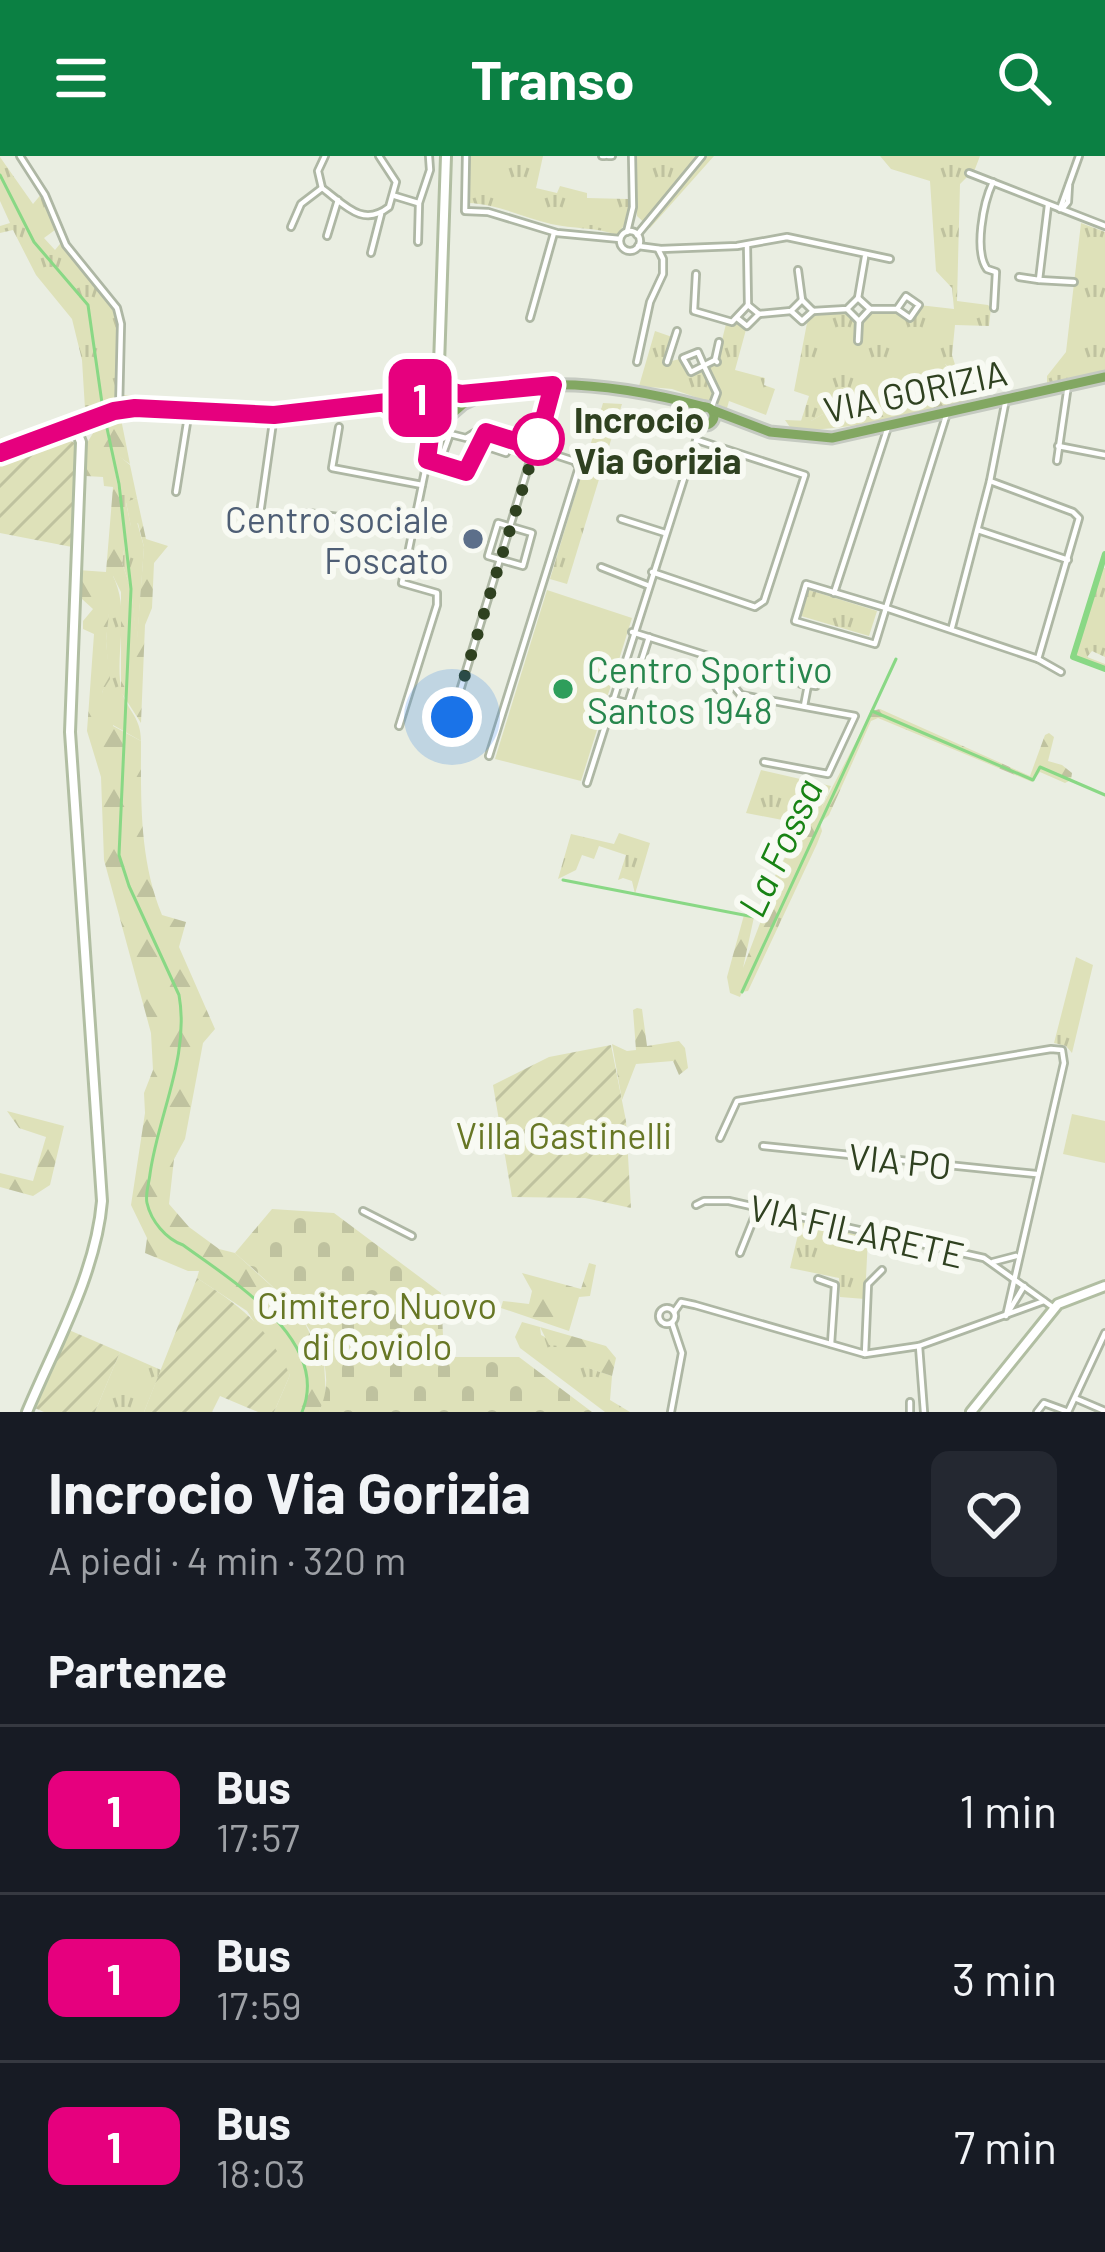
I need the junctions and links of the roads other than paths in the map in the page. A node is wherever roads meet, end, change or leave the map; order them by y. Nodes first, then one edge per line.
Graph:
1 (20, 156) edge
2 (325, 156) edge
3 (379, 156) edge
4 (430, 156) edge
5 (446, 156) edge
6 (466, 156) edge
7 (632, 156) edge
8 (702, 156) edge
9 (1079, 156) edge
10 (454, 169) dead end
11 (465, 170) junction
12 (969, 173) dead end
13 (993, 182) junction
14 (424, 187) junction
15 (322, 188) junction
16 (444, 193) junction
17 (395, 196) junction
18 (1065, 199) junction
19 (338, 200) junction
20 (419, 203) junction
21 (1045, 203) junction
22 (1060, 209) junction
23 (381, 214) junction
24 (1080, 216) junction
25 (1105, 226) edge
26 (291, 227) dead end
27 (627, 232) junction
28 (554, 233) junction
29 (637, 235) junction
30 (327, 236) dead end
31 (620, 239) junction
32 (418, 242) dead end
33 (747, 245) junction
34 (638, 246) junction
35 (658, 249) junction
36 (371, 253) dead end
37 (865, 257) junction
38 (890, 259) dead end
39 (798, 270) dead end
40 (696, 274) dead end
41 (1018, 278) dead end
42 (1039, 280) junction
43 (1074, 282) dead end
44 (858, 298) junction
45 (802, 300) junction
46 (748, 305) junction
47 (994, 308) dead end
48 (847, 309) junction
49 (870, 309) junction
50 (897, 309) dead end
51 (791, 311) junction
52 (813, 311) junction
53 (759, 314) junction
54 (735, 317) junction
55 (530, 318) dead end
56 (859, 321) junction
57 (677, 331) dead end
58 (858, 341) dead end
59 (719, 342) dead end
60 (683, 358) junction
61 (638, 362) dead end
62 (704, 365) junction
63 (1105, 377) edge
64 (553, 385) junction
65 (1067, 385) junction
66 (442, 391) junction
67 (487, 392) junction
68 (422, 398) junction
69 (1006, 399) junction
70 (678, 400) junction
71 (362, 406) junction
72 (455, 409) junction
73 (710, 409) junction
74 (189, 410) junction
75 (116, 411) junction
76 (421, 411) junction
77 (947, 413) junction
78 (274, 415) junction
79 (436, 422) junction
80 (702, 422) junction
81 (736, 422) junction
82 (888, 426) junction
83 (75, 427) junction
84 (339, 427) dead end
85 (486, 432) junction
86 (503, 438) junction
87 (697, 440) junction
88 (1058, 446) junction
89 (488, 447) dead end
90 (536, 448) junction
91 (0, 452) edge
92 (1105, 455) edge
93 (427, 459) junction
94 (1058, 460) dead end
95 (440, 462) junction
96 (990, 481) junction
97 (422, 485) junction
98 (176, 492) dead end
99 (308, 512) dead end
100 (260, 514) dead end
101 (621, 519) dead end
102 (414, 527) junction
103 (511, 527) junction
104 (978, 530) junction
105 (664, 533) junction
106 (502, 560) junction
107 (1068, 560) junction
108 (601, 567) dead end
109 (651, 572) junction
110 (647, 585) junction
111 (834, 592) junction
112 (886, 608) junction
113 (952, 629) junction
114 (632, 632) junction
115 (649, 637) junction
116 (1038, 659) junction
117 (1061, 672) dead end
118 (707, 674) dead end
119 (724, 677) junction
120 (715, 685) junction
121 (808, 685) dead end
122 (724, 698) dead end
123 (612, 699) junction
124 (628, 703) junction
125 (804, 706) junction
126 (668, 714) dead end
127 (452, 717) dead end
128 (399, 726) dead end
129 (489, 756) dead end
130 (764, 761) dead end
131 (587, 783) dead end
132 (720, 1138) dead end
133 (763, 1146) dead end
134 (1036, 1174) junction
135 (696, 1205) dead end
136 (758, 1208) junction
137 (364, 1211) dead end
138 (412, 1236) dead end
139 (740, 1253) dead end
140 (1018, 1254) junction
141 (993, 1262) junction
142 (882, 1270) dead end
143 (1013, 1277) junction
144 (818, 1279) dead end
145 (1024, 1286) junction
146 (1105, 1286) edge
147 (1044, 1301) junction
148 (1054, 1308) junction
149 (674, 1312) junction
150 (1006, 1316) junction
151 (672, 1323) junction
152 (1105, 1333) edge
153 (831, 1343) junction
154 (919, 1346) junction
155 (865, 1354) junction
156 (1075, 1398) junction
157 (910, 1402) dead end
158 (1105, 1411) edge
159 (27, 1412) edge
160 (671, 1412) edge
161 (910, 1412) edge
162 (924, 1412) edge
163 (966, 1412) edge
164 (1037, 1412) edge
165 (1068, 1412) edge

1 - 75 street
2 - 15 street
3 - 17 street
4 - 14 street
5 - 16 street
6 - 11 street
7 - 27 street
8 - 29 street
9 - 18 street
10 - 11 street
11 - 28 street
12 - 13 street
13 - 21 street
13 - 47 street
14 - 16 street
14 - 20 street
15 - 19 street
15 - 26 street
16 - 66 street
17 - 20 street
17 - 23 street
18 - 21 street
18 - 22 street
18 - 24 street
19 - 23 street
19 - 30 street
20 - 32 street
21 - 22 street
21 - 42 street
22 - 24 street
23 - 36 street
24 - 25 street
27 - 29 street
27 - 31 street
28 - 31 street
28 - 55 street
29 - 34 street
31 - 34 street
33 - 35 street
33 - 37 street
33 - 46 street
34 - 35 street
35 - 61 street
37 - 38 street
37 - 44 street
39 - 45 street
40 - 54 street
41 - 42 street
42 - 43 street
44 - 48 street
44 - 49 street
45 - 51 street
45 - 52 street
46 - 53 street
46 - 54 street
48 - 52 street
48 - 56 street
49 - 50 street
49 - 56 street
51 - 52 street
51 - 53 street
53 - 54 street
56 - 58 street
57 - 60 street
59 - 62 street
60 - 62 street
60 - 62 street
62 - 73 street
63 - 65 main road, VIA GORIZIA
64 - 67 main road, VIA GORIZIA
64 - 70 main road, VIA GORIZIA
64 - 90 street
65 - 69 main road, VIA GORIZIA
65 - 88 street
66 - 67 main road, VIA GORIZIA
66 - 68 main road
66 - 72 main road
67 - 72 main road
68 - 71 main road
68 - 76 main road
69 - 77 main road, VIA GORIZIA
69 - 96 street
70 - 73 main road, VIA GORIZIA
70 - 80 main road
71 - 76 main road
71 - 78 main road
72 - 79 main road
73 - 80 main road
73 - 81 main road, VIA GORIZIA
74 - 75 main road
74 - 78 main road
74 - 98 street
75 - 83 main road
76 - 79 main road
77 - 82 main road, VIA GORIZIA
77 - 112 street
78 - 100 street
79 - 93 street
80 - 81 main road, VIA GORIZIA
80 - 87 street
81 - 82 main road, VIA GORIZIA
82 - 111 street
83 - 91 main road
83 - 159 street
84 - 97 street
85 - 86 street
85 - 95 street
85 - 95 street
86 - 89 street
86 - 90 street
87 - 105 street
87 - 109 street
88 - 92 street
88 - 94 street
90 - 103 street
90 - 129 street
93 - 95 street
93 - 97 street
96 - 104 street
96 - 107 street
97 - 102 street
99 - 102 street
101 - 105 street
102 - 128 street
103 - 106 street
103 - 106 street
103 - 106 street
104 - 107 street
104 - 113 street
105 - 109 street
106 - 127 street
107 - 116 street
108 - 110 street
109 - 110 street
110 - 114 street
111 - 112 street
111 - 112 street
112 - 113 street
113 - 116 street
114 - 115 street
114 - 123 street
115 - 119 street
115 - 124 street
116 - 117 street
118 - 120 street
119 - 120 street
119 - 125 street
120 - 122 street
121 - 125 street
123 - 124 street
123 - 131 street
124 - 126 street
125 - 130 street
132 - 134 street
133 - 134 street, VIA PO
134 - 140 street
135 - 136 street, VIA FILARETE
136 - 139 street
136 - 141 street, VIA FILARETE
137 - 138 street
140 - 141 street
140 - 143 street
141 - 143 street, VIA FILARETE
142 - 155 street
143 - 145 street, VIA FILARETE
143 - 150 street
144 - 153 street
145 - 147 street, VIA FILARETE
145 - 150 street
146 - 148 street
147 - 148 street, VIA FILARETE
147 - 150 street
148 - 163 street
149 - 151 street
149 - 151 street
149 - 153 street
150 - 154 street
151 - 160 street
152 - 156 street
153 - 155 street
154 - 155 street
154 - 162 street
156 - 158 street
156 - 165 street
157 - 161 street
164 - 165 street

